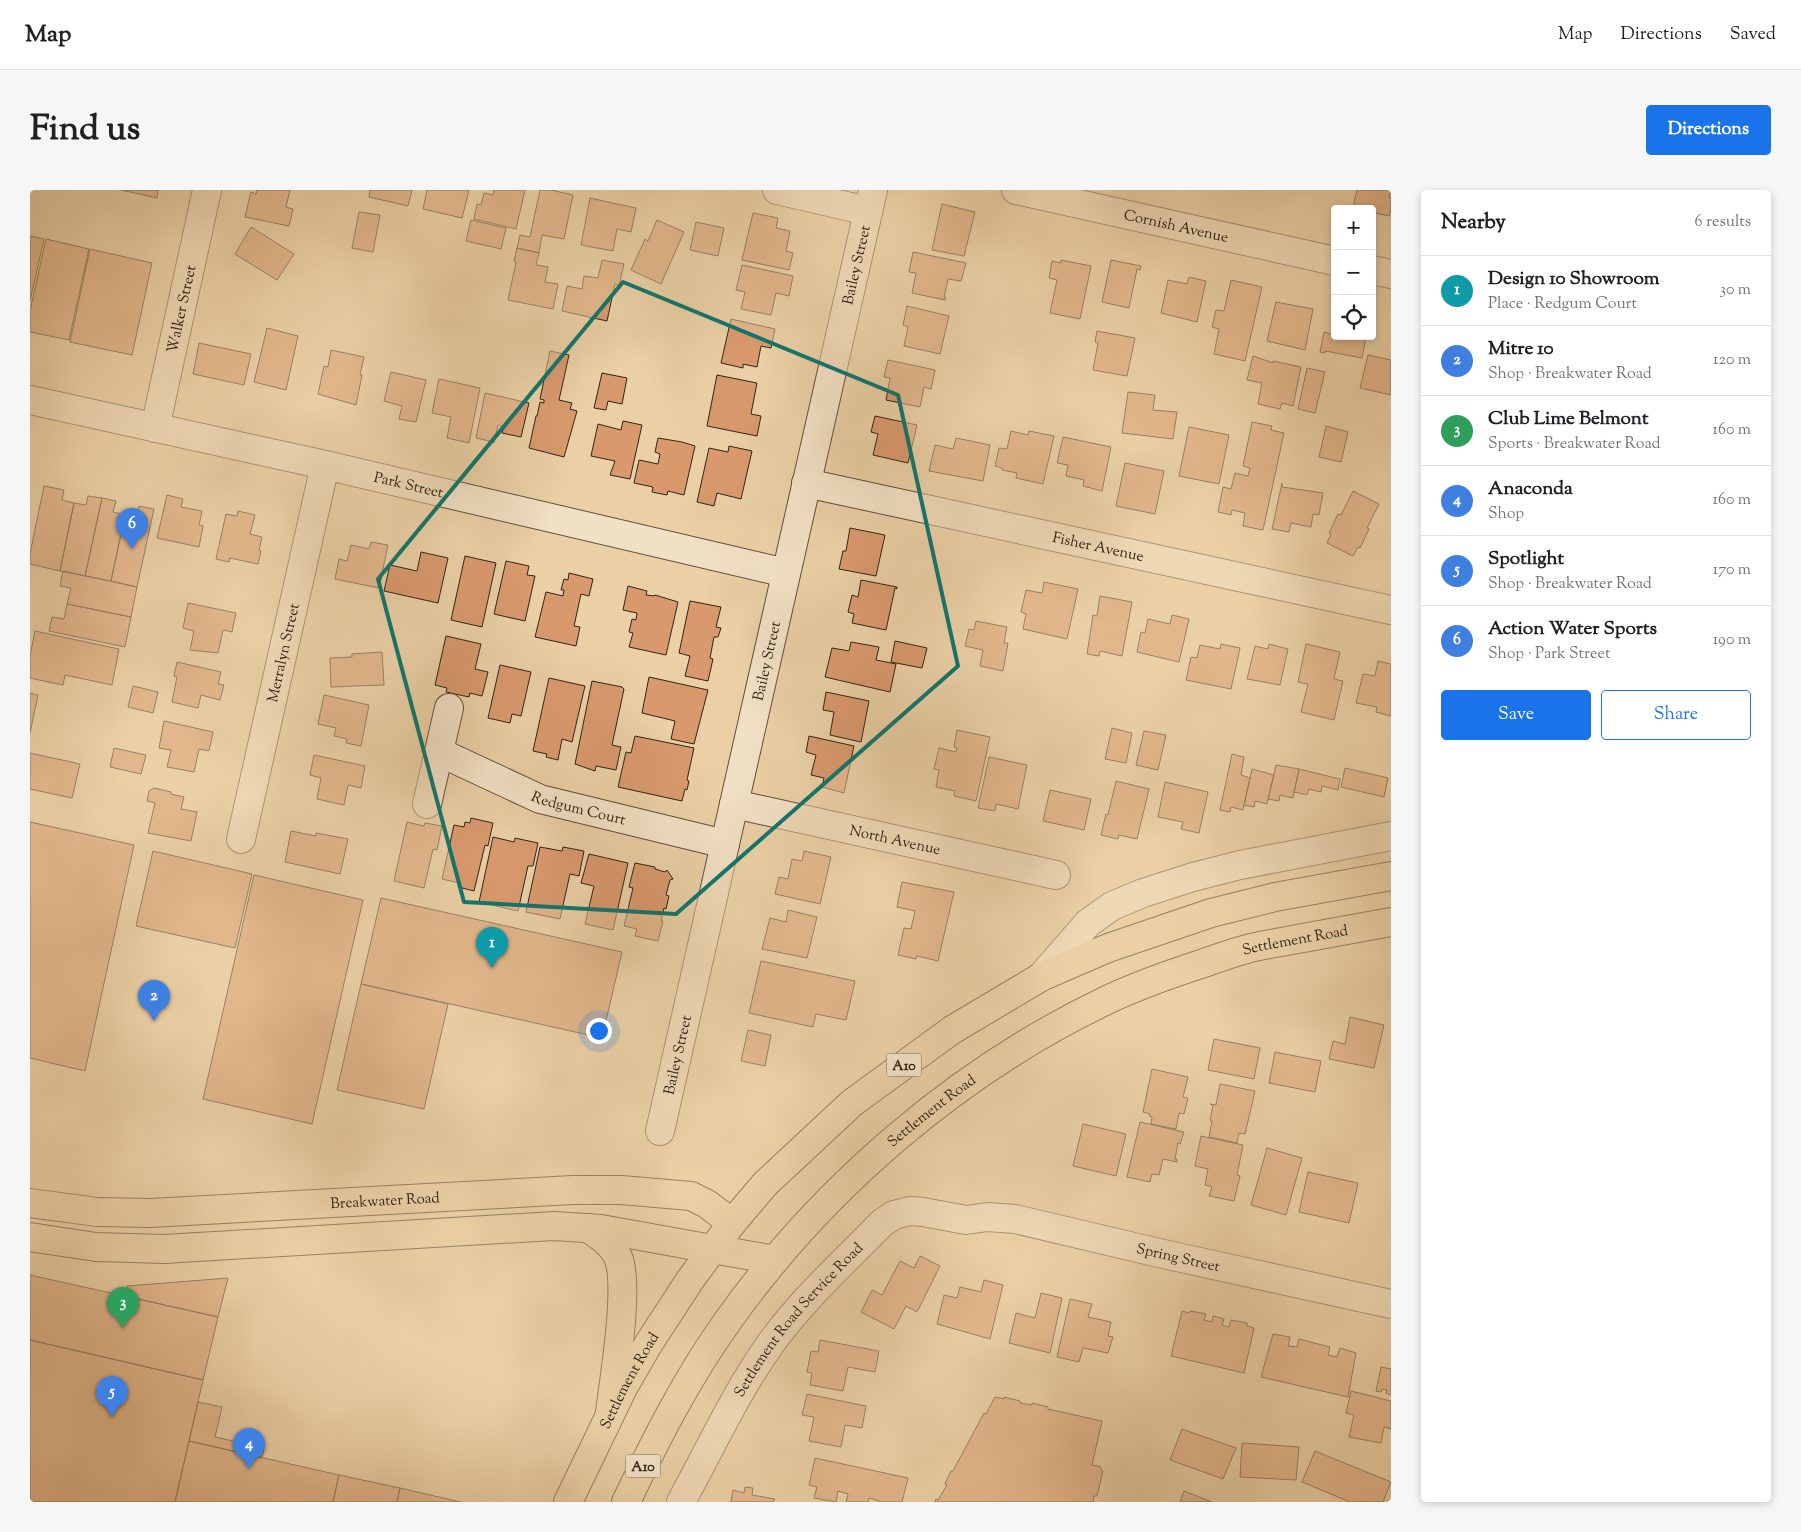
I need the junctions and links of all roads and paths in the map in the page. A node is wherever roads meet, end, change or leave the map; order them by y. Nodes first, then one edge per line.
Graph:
1 (207, 190) edge
2 (777, 190) edge
3 (1016, 190) edge
4 (871, 201) edge
5 (1331, 260) edge
6 (1376, 271) edge
7 (1391, 274) edge
8 (30, 400) edge
9 (155, 428) junction
10 (326, 465) junction
11 (806, 483) junction
12 (786, 573) junction
13 (1391, 610) edge
14 (449, 708) dead end
15 (439, 752) junction
16 (427, 804) dead end
17 (734, 804) junction
18 (1391, 836) edge
19 (241, 839) dead end
20 (725, 844) junction
21 (1056, 875) dead end
22 (1391, 876) edge
23 (1391, 922) edge
24 (1041, 977) junction
25 (660, 1131) dead end
26 (30, 1203) edge
27 (360, 1203) junction
28 (966, 1220) joint
29 (732, 1223) junction
30 (588, 1228) junction
31 (30, 1237) edge
32 (360, 1237) junction
33 (712, 1250) junction
34 (774, 1260) junction
35 (1391, 1304) edge
36 (610, 1412) junction
37 (568, 1502) edge
38 (626, 1502) edge
39 (681, 1502) edge

1 - 9 street, Walker Street
2 - 4 street
3 - 5 street, Cornish Avenue
4 - 11 street, Bailey Street
6 - 7 street
8 - 9 street, Park Street
9 - 10 street, Park Street
10 - 12 street, Park Street
10 - 19 street, Merralyn Street
11 - 12 street, Bailey Street
11 - 13 street, Fisher Avenue
12 - 17 street, Bailey Street
14 - 15 street
15 - 16 street
15 - 20 street, Redgum Court
17 - 20 street, Bailey Street
17 - 21 street, North Avenue
18 - 24 street, Settlement Road
20 - 25 street, Bailey Street
22 - 24 main road, Settlement Road / A10
23 - 34 main road, Settlement Road / A10
24 - 29 main road, Settlement Road / A10
26 - 27 main road, Breakwater Road
27 - 29 main road, Breakwater Road
27 - 32 main road
28 - 35 street, Spring Street
28 - 39 street, Settlement Road Service Road
29 - 33 main road, Settlement Road / A10
29 - 34 main road, Breakwater Road
30 - 32 main road
30 - 33 main road
30 - 36 main road
31 - 32 main road
33 - 34 main road
33 - 36 main road, Settlement Road / A10
34 - 38 main road, Settlement Road / A10
36 - 37 main road, Settlement Road / A10

